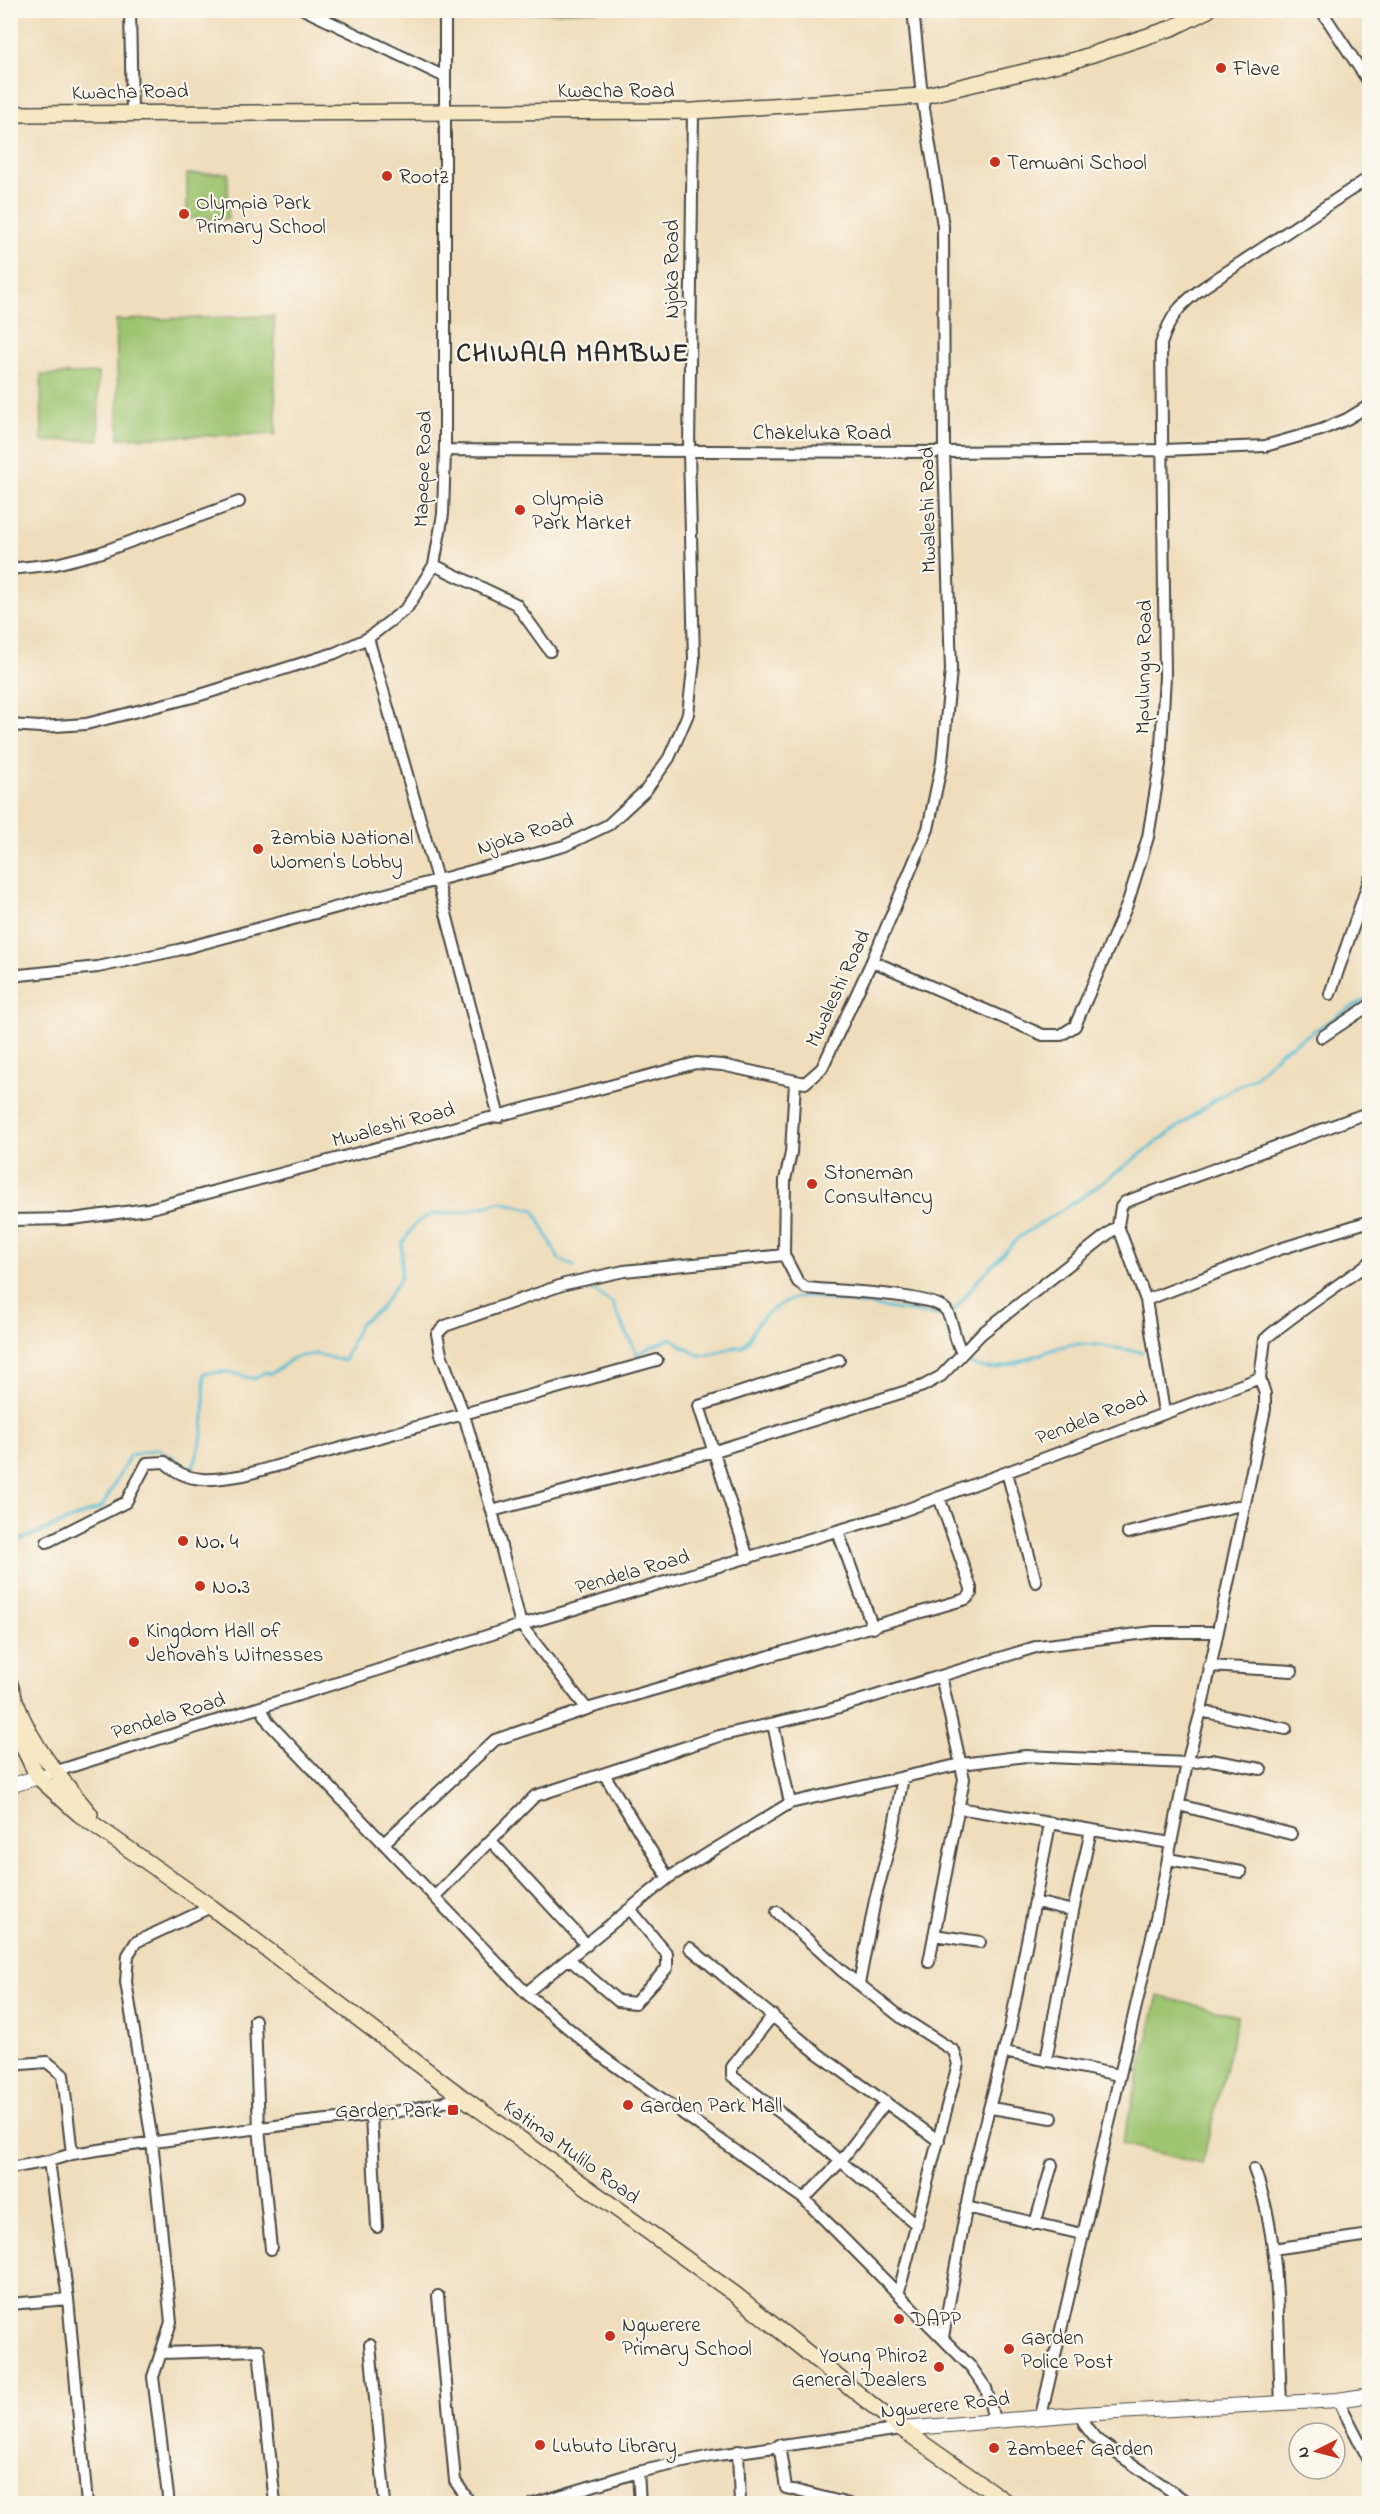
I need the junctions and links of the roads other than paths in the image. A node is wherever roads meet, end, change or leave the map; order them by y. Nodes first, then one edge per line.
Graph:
1 (130, 10) edge
2 (305, 10) edge
3 (445, 10) edge
4 (913, 10) edge
5 (1208, 10) edge
6 (1321, 10) edge
7 (443, 76) junction
8 (1370, 84) edge
9 (922, 96) junction
10 (693, 111) junction
11 (132, 112) junction
12 (444, 112) junction
13 (10, 114) edge
14 (1370, 177) edge
15 (1370, 405) edge
16 (445, 450) junction
17 (1164, 450) junction
18 (689, 451) junction
19 (944, 452) junction
20 (239, 502) dead end
21 (434, 565) junction
22 (10, 569) edge
23 (368, 638) junction
24 (550, 651) dead end
25 (10, 725) edge
26 (1370, 878) edge
27 (437, 879) junction
28 (872, 961) junction
29 (10, 976) edge
30 (1330, 994) dead end
31 (1370, 1005) edge
32 (1322, 1037) dead end
33 (795, 1082) junction
34 (1370, 1112) edge
35 (499, 1117) junction
36 (10, 1220) edge
37 (1370, 1221) edge
38 (1118, 1226) junction
39 (784, 1255) junction
40 (1370, 1262) edge
41 (1146, 1300) junction
42 (962, 1352) junction
43 (657, 1360) dead end
44 (839, 1360) dead end
45 (1260, 1378) junction
46 (1164, 1412) junction
47 (464, 1415) junction
48 (715, 1451) junction
49 (1007, 1472) junction
50 (939, 1497) junction
51 (1245, 1504) junction
52 (492, 1512) junction
53 (838, 1532) junction
54 (1128, 1533) dead end
55 (47, 1542) dead end
56 (748, 1558) junction
57 (1036, 1582) dead end
58 (521, 1625) junction
59 (873, 1628) junction
60 (1216, 1632) junction
61 (1209, 1666) junction
62 (1292, 1671) dead end
63 (941, 1676) junction
64 (10, 1684) edge
65 (261, 1708) junction
66 (587, 1709) junction
67 (1201, 1711) junction
68 (10, 1721) edge
69 (773, 1724) junction
70 (1286, 1730) dead end
71 (1187, 1762) junction
72 (961, 1764) junction
73 (1261, 1769) dead end
74 (53, 1772) junction
75 (604, 1774) junction
76 (38, 1777) junction
77 (903, 1777) junction
78 (10, 1786) edge
79 (790, 1803) junction
80 (1179, 1805) junction
81 (958, 1808) junction
82 (1050, 1824) junction
83 (1091, 1830) junction
84 (1291, 1834) dead end
85 (108, 1835) junction
86 (491, 1841) junction
87 (385, 1842) junction
88 (1171, 1843) junction
89 (1168, 1859) junction
90 (1241, 1872) dead end
91 (668, 1878) junction
92 (436, 1895) junction
93 (1036, 1902) junction
94 (211, 1907) junction
95 (630, 1909) junction
96 (1072, 1911) junction
97 (777, 1912) dead end
98 (934, 1935) junction
99 (980, 1942) dead end
100 (587, 1945) junction
101 (690, 1948) dead end
102 (569, 1959) junction
103 (929, 1962) dead end
104 (859, 1984) junction
105 (526, 1993) junction
106 (773, 2016) junction
107 (255, 2020) dead end
108 (1004, 2052) junction
109 (1046, 2061) junction
110 (10, 2066) edge
111 (1119, 2075) junction
112 (462, 2097) junction
113 (886, 2102) junction
114 (991, 2108) junction
115 (371, 2116) junction
116 (1052, 2118) dead end
117 (259, 2128) junction
118 (152, 2141) junction
119 (939, 2141) junction
120 (72, 2154) junction
121 (50, 2161) junction
122 (840, 2162) junction
123 (1052, 2165) dead end
124 (10, 2168) edge
125 (1254, 2169) dead end
126 (804, 2199) junction
127 (966, 2207) junction
128 (1035, 2224) junction
129 (916, 2225) junction
130 (377, 2227) dead end
131 (1082, 2234) junction
132 (1370, 2235) edge
133 (271, 2249) dead end
134 (1273, 2249) junction
135 (899, 2291) junction
136 (438, 2296) dead end
137 (68, 2299) junction
138 (10, 2304) edge
139 (943, 2337) junction
140 (370, 2345) dead end
141 (162, 2353) junction
142 (1370, 2394) edge
143 (1338, 2400) junction
144 (1281, 2403) junction
145 (1079, 2414) junction
146 (1041, 2416) junction
147 (994, 2420) junction
148 (903, 2429) junction
149 (779, 2445) junction
150 (738, 2451) junction
151 (1370, 2462) edge
152 (638, 2472) junction
153 (87, 2504) edge
154 (169, 2504) edge
155 (275, 2504) edge
156 (385, 2504) edge
157 (471, 2504) edge
158 (532, 2504) edge
159 (640, 2504) edge
160 (740, 2504) edge
161 (849, 2504) edge
162 (1009, 2504) edge
163 (1190, 2504) edge

1 - 11 street
2 - 7 street
3 - 7 street, Mapepe Road
4 - 9 street, Mwaleshi Road
5 - 9 main road, Kwacha Road
6 - 8 street
7 - 12 street, Mapepe Road
9 - 10 main road, Kwacha Road
9 - 19 street, Mwaleshi Road
10 - 12 main road, Kwacha Road
10 - 18 street, Njoka Road
11 - 12 main road, Kwacha Road
11 - 13 main road, Kwacha Road
12 - 16 street, Mapepe Road
14 - 17 street, Mpulungu Road
15 - 17 street, Chakeluka Road
16 - 18 street, Chakeluka Road
16 - 21 street, Mapepe Road
17 - 19 street, Chakeluka Road
17 - 28 street, Mpulungu Road
18 - 19 street, Chakeluka Road
18 - 27 street, Njoka Road
19 - 28 street, Mwaleshi Road
20 - 22 street
21 - 23 street, Mapepe Road
21 - 24 street
23 - 25 street, Mapepe Road
23 - 27 street
26 - 30 street
27 - 29 street, Njoka Road
27 - 35 street
28 - 33 street, Mwaleshi Road
31 - 32 street
33 - 35 street, Mwaleshi Road
33 - 39 street
34 - 38 street
35 - 36 street, Mwaleshi Road
37 - 41 street
38 - 41 street
38 - 42 street
39 - 42 street
39 - 47 street
40 - 45 street
41 - 46 street
42 - 48 street
43 - 47 street
44 - 48 street
45 - 46 street, Pendela Road
45 - 51 street
46 - 49 street, Pendela Road
47 - 52 street
47 - 55 street
48 - 52 street
48 - 56 street
49 - 50 street, Pendela Road
49 - 57 street
50 - 53 street, Pendela Road
50 - 59 street
51 - 54 street
51 - 60 street
52 - 58 street
53 - 56 street, Pendela Road
53 - 59 street
56 - 58 street, Pendela Road
58 - 65 street, Pendela Road
58 - 66 street
59 - 66 street
60 - 61 street
60 - 63 street
61 - 62 street
61 - 67 street
63 - 69 street
63 - 72 street
64 - 74 main road, Katima Mulilo Road
65 - 74 street, Pendela Road
65 - 87 street
66 - 87 street
67 - 70 street
67 - 71 street
68 - 76 main road, Katima Mulilo Road
69 - 75 street
69 - 79 street
71 - 72 street
71 - 73 street
71 - 80 street
72 - 77 street
72 - 81 street
74 - 76 street, Pendela Road
74 - 85 main road, Katima Mulilo Road
75 - 86 street
75 - 91 street
76 - 78 street, Pendela Road
76 - 85 main road, Katima Mulilo Road
77 - 79 street
77 - 104 street
79 - 91 street
80 - 84 street
80 - 88 street
81 - 82 street
81 - 98 street
82 - 83 street
82 - 93 street
83 - 88 street
83 - 96 street
85 - 94 main road, Katima Mulilo Road
86 - 92 street
86 - 100 street
87 - 92 street
88 - 89 street
89 - 90 street
89 - 111 street
91 - 95 street
92 - 105 street
93 - 96 street
93 - 108 street
94 - 112 main road, Katima Mulilo Road
94 - 118 street
95 - 100 street
95 - 102 street
96 - 109 street
97 - 104 street
98 - 99 street
98 - 103 street
100 - 102 street
101 - 106 street
102 - 105 street
104 - 119 street
105 - 126 street
106 - 113 street
106 - 122 street
107 - 117 street
108 - 109 street
108 - 114 street
109 - 111 street
110 - 120 street
111 - 131 street
112 - 115 street
112 - 148 main road, Katima Mulilo Road
113 - 119 street
113 - 122 street
114 - 116 street
114 - 127 street
115 - 117 street
115 - 130 street
117 - 118 street
117 - 133 street
118 - 120 street
118 - 141 street
119 - 129 street
120 - 121 street
121 - 124 street
121 - 137 street
122 - 126 street
122 - 129 street
123 - 128 street
125 - 134 street
126 - 135 street
127 - 128 street
127 - 139 street
128 - 131 street
129 - 135 street
131 - 146 street
132 - 134 street
134 - 144 street
135 - 139 street
136 - 157 street
137 - 138 street
137 - 153 street
139 - 147 street
140 - 156 street
141 - 154 street
141 - 155 street
142 - 143 street, Ngwerere Road
143 - 144 street, Ngwerere Road
143 - 151 street
144 - 145 street, Ngwerere Road
145 - 146 street, Ngwerere Road
145 - 163 street
146 - 147 street, Ngwerere Road
147 - 148 street, Ngwerere Road
148 - 149 street, Ngwerere Road
148 - 162 main road, Katima Mulilo Road
149 - 150 street, Ngwerere Road
149 - 161 street
150 - 152 street, Ngwerere Road
150 - 160 street
152 - 158 street, Ngwerere Road
152 - 159 street

